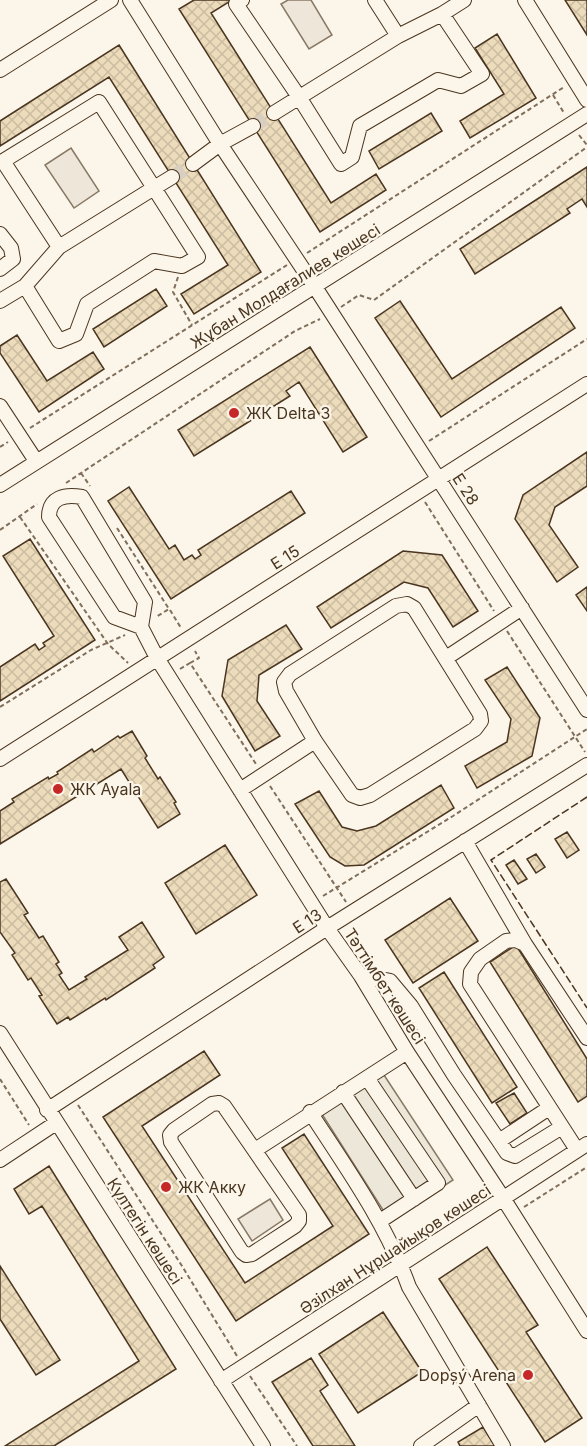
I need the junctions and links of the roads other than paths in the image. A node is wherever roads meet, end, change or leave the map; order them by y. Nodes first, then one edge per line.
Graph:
1 (111, 0) edge
2 (130, 0) edge
3 (242, 0) edge
4 (375, 0) edge
5 (465, 0) edge
6 (525, 0) edge
7 (442, 14) junction
8 (398, 36) junction
9 (0, 70) edge
10 (300, 97) junction
11 (587, 100) edge
12 (274, 112) tunnel mouth
13 (587, 114) edge
14 (253, 126) tunnel mouth
15 (220, 144) junction
16 (193, 164) tunnel mouth
17 (172, 177) tunnel mouth
18 (154, 188) junction
19 (0, 234) edge
20 (59, 247) junction
21 (0, 269) edge
22 (25, 286) junction
23 (315, 287) junction
24 (0, 301) edge
25 (587, 384) edge
26 (0, 406) edge
27 (36, 461) junction
28 (439, 479) junction
29 (0, 485) edge
30 (522, 608) junction
31 (141, 627) junction
32 (157, 658) junction
33 (446, 658) junction
34 (587, 710) edge
35 (315, 741) junction
36 (0, 759) edge
37 (587, 765) edge
38 (240, 790) junction
39 (465, 841) junction
40 (327, 928) junction
41 (525, 944) junction
42 (362, 976) junction
43 (0, 1034) edge
44 (587, 1038) edge
45 (407, 1052) junction
46 (367, 1078) junction
47 (343, 1092) junction
48 (549, 1108) junction
49 (47, 1110) junction
50 (310, 1112) junction
51 (56, 1122) junction
52 (562, 1127) junction
53 (499, 1141) junction
54 (582, 1147) edge
55 (255, 1150) junction
56 (0, 1160) edge
57 (503, 1198) junction
58 (414, 1199) junction
59 (380, 1221) junction
60 (401, 1265) junction
61 (587, 1331) edge
62 (221, 1381) junction
63 (479, 1405) junction
64 (263, 1446) edge
65 (420, 1446) edge
66 (503, 1446) edge

1 - 9 street
2 - 15 street, E 28
3 - 10 street
4 - 8 street
5 - 7 street
6 - 11 street
7 - 8 street
7 - 10 street
8 - 10 street
10 - 12 street
13 - 23 street, Жұбан Молдағалиев көшесі
14 - 15 street
15 - 16 street
15 - 23 street, E 28
17 - 18 street
18 - 20 street
18 - 20 street
18 - 22 street
19 - 21 street
20 - 22 street
22 - 24 street
23 - 27 street, Жұбан Молдағалиев көшесі
23 - 28 street, E 28
25 - 28 street, E 15
26 - 27 street
27 - 29 street, Жұбан Молдағалиев көшесі
28 - 30 street, E 28
28 - 32 street, E 15
30 - 33 street
30 - 34 street, E 28
31 - 31 street
31 - 32 street, Тәттімбет көшесі
32 - 36 street, E 15
32 - 38 street, Тәттімбет көшесі
33 - 35 street
33 - 35 street
35 - 38 street
37 - 39 street, E 13
38 - 40 street, Тәттімбет көшесі
39 - 40 street, E 13
39 - 41 street
40 - 42 street, Тәттімбет көшесі
40 - 49 street, E 13
41 - 44 street
41 - 48 street
42 - 45 street, Тәттімбет көшесі
42 - 53 street
43 - 49 street, Күлтегін көшесі
45 - 46 street
45 - 57 street, Тәттімбет көшесі
46 - 47 street
46 - 58 street
47 - 50 street
47 - 58 street
48 - 52 street
48 - 53 street
49 - 51 street, Күлтегін көшесі
50 - 55 street
50 - 59 street
51 - 56 street
51 - 62 street, Күлтегін көшесі
52 - 53 street
52 - 54 street
54 - 57 street, Әзілхан Нұршайықов көшесі
55 - 55 street
57 - 60 street, Әзілхан Нұршайықов көшесі
57 - 61 street, Тәттімбет көшесі
58 - 59 street
59 - 60 street
60 - 62 street, Әзілхан Нұршайықов көшесі
60 - 63 street
62 - 64 street, Күлтегін көшесі
63 - 65 street
63 - 66 street

